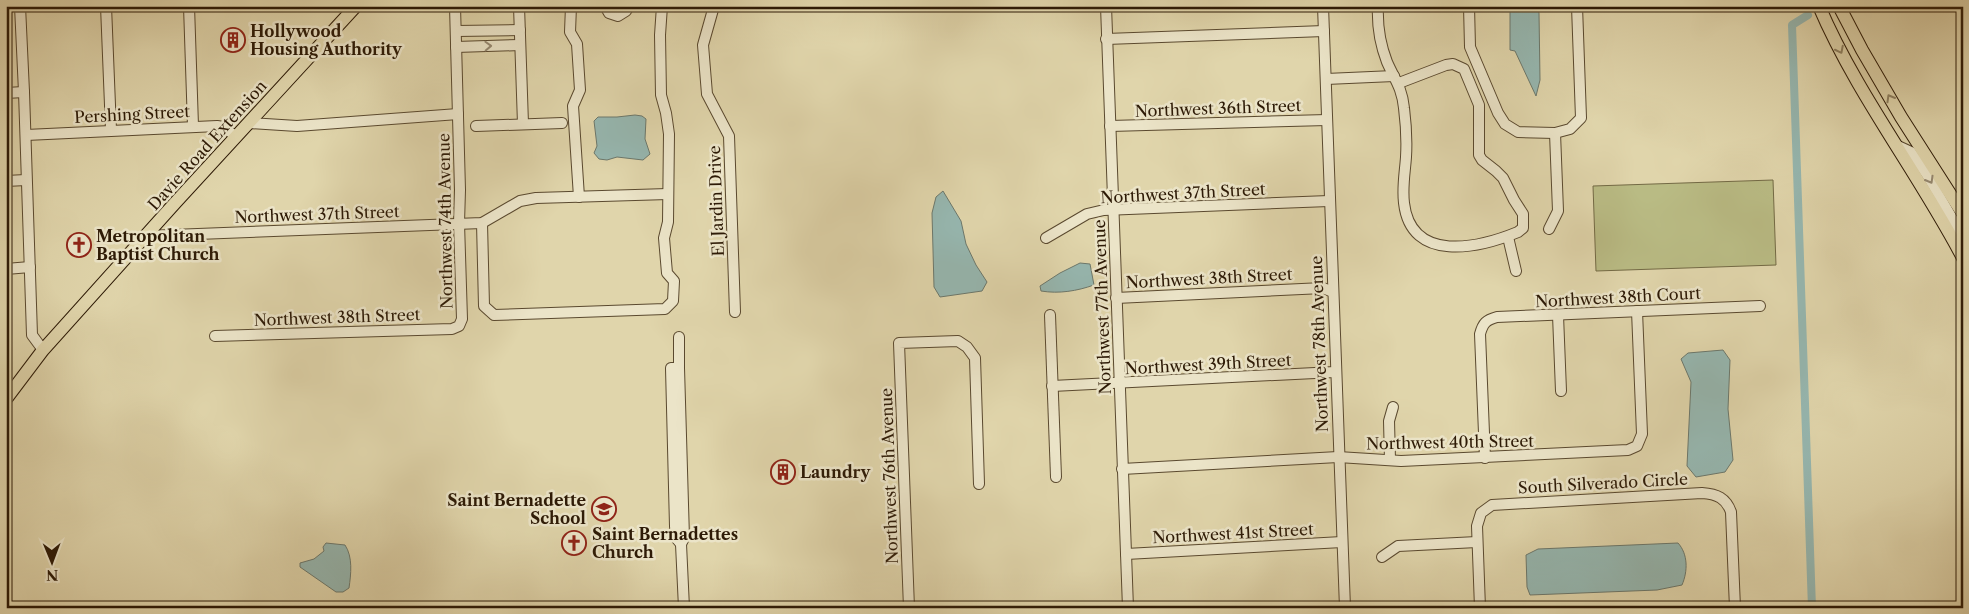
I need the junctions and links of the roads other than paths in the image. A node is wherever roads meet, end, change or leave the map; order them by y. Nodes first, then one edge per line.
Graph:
1 (20, 6) edge
2 (106, 6) edge
3 (190, 6) edge
4 (356, 6) edge
5 (455, 6) edge
6 (519, 6) edge
7 (579, 6) edge
8 (605, 6) edge
9 (629, 6) edge
10 (662, 6) edge
11 (714, 6) edge
12 (1106, 6) edge
13 (1323, 6) edge
14 (1378, 6) edge
15 (1469, 6) edge
16 (1577, 6) edge
17 (1819, 6) edge
18 (1840, 6) edge
19 (571, 7) edge
20 (520, 30) junction
21 (456, 31) junction
22 (1324, 31) junction
23 (1106, 39) junction
24 (520, 45) junction
25 (456, 47) junction
26 (1326, 79) junction
27 (1396, 80) junction
28 (24, 92) junction
29 (6, 93) edge
30 (458, 114) junction
31 (1327, 120) junction
32 (249, 123) junction
33 (562, 123) dead end
34 (523, 124) junction
35 (193, 126) junction
36 (476, 126) dead end
37 (1110, 126) junction
38 (111, 130) junction
39 (1555, 133) junction
40 (26, 134) junction
41 (236, 137) junction
42 (1898, 146) junction
43 (26, 180) junction
44 (6, 181) edge
45 (668, 194) junction
46 (579, 197) junction
47 (1329, 201) junction
48 (1114, 210) junction
49 (1963, 214) edge
50 (459, 223) junction
51 (482, 223) junction
52 (1549, 229) dead end
53 (146, 236) junction
54 (1508, 236) junction
55 (1963, 237) edge
56 (1046, 238) dead end
57 (1963, 258) edge
58 (6, 268) edge
59 (30, 268) junction
60 (1516, 271) dead end
61 (1332, 292) junction
62 (1116, 298) junction
63 (1760, 306) dead end
64 (1637, 311) junction
65 (734, 312) dead end
66 (1050, 315) dead end
67 (1558, 315) junction
68 (459, 326) joint
69 (215, 336) dead end
70 (679, 337) dead end
71 (43, 350) junction
72 (1335, 372) junction
73 (1119, 384) junction
74 (1052, 386) junction
75 (1561, 391) dead end
76 (6, 399) edge
77 (1393, 407) dead end
78 (1338, 457) junction
79 (1486, 458) junction
80 (1390, 460) junction
81 (1122, 469) junction
82 (1056, 477) dead end
83 (979, 484) dead end
84 (1342, 542) junction
85 (1477, 542) junction
86 (1126, 554) junction
87 (1382, 557) dead end
88 (684, 608) edge
89 (909, 608) edge
90 (1128, 608) edge
91 (1345, 608) edge
92 (1480, 608) edge
93 (1735, 608) edge

1 - 28 street
2 - 38 street
3 - 35 street
4 - 32 main road, Davie Road Extension
5 - 21 street, Northwest 74th Avenue
6 - 20 street
7 - 19 street
8 - 9 street
10 - 45 street
11 - 65 street, El Jardin Drive
12 - 23 street, Northwest 77th Avenue
13 - 22 street, Northwest 78th Avenue
14 - 27 street
15 - 39 street
16 - 39 street
17 -> 42 main road
49 -> 18 main road
19 - 46 street
20 - 21 street
20 - 24 street
21 - 25 street, Northwest 74th Avenue
22 - 23 street
22 - 26 street, Northwest 78th Avenue
23 - 37 street, Northwest 77th Avenue
25 -> 24 street
24 - 34 street
25 - 30 street, Northwest 74th Avenue
26 - 27 street
26 - 31 street, Northwest 78th Avenue
27 - 54 street
27 - 54 street
28 - 29 street
28 - 40 street
30 - 32 street
30 - 50 street, Northwest 74th Avenue
31 - 37 street, Northwest 36th Street
31 - 47 street, Northwest 78th Avenue
32 - 41 main road, Davie Road Extension
33 - 34 street
34 - 36 street
35 - 38 street, Pershing Street
35 - 41 street, Pershing Street
37 - 48 street, Northwest 77th Avenue
38 - 40 street, Pershing Street
39 - 52 street
40 - 43 street
41 - 53 main road, Davie Road Extension
42 -> 55 street
42 - 57 main road
43 - 44 street
43 - 59 street
45 - 46 street
45 - 51 street
46 - 51 street
47 - 48 street, Northwest 37th Street
47 - 61 street, Northwest 78th Avenue
48 - 56 street, Northwest 37th Street
48 - 62 street, Northwest 77th Avenue
50 - 51 street, Northwest 37th Street
50 - 53 street, Northwest 37th Street
50 - 68 street, Northwest 74th Avenue
53 - 71 main road, Davie Road Extension
54 - 60 street
58 - 59 street
59 - 71 street
61 - 62 street, Northwest 38th Street
61 - 72 street, Northwest 78th Avenue
62 - 73 street, Northwest 77th Avenue
63 - 64 street, Northwest 38th Court
64 - 67 street, Northwest 38th Court
64 - 79 street, Northwest 40th Street
66 - 74 street
67 - 75 street
67 - 79 street, Northwest 38th Court
68 - 69 street, Northwest 38th Street
70 - 88 street
71 - 76 main road, Davie Road Extension
72 - 73 street, Northwest 39th Street
72 - 78 street, Northwest 78th Avenue
73 - 74 street, Northwest 39th Street
73 - 81 street, Northwest 77th Avenue
74 - 82 street
77 - 80 street
78 - 80 street, Northwest 40th Street
78 - 81 street, Northwest 40th Street
78 - 84 street, Northwest 78th Avenue
79 - 80 street, Northwest 40th Street
81 - 86 street, Northwest 77th Avenue
83 - 89 street, Northwest 76th Avenue
84 - 86 street, Northwest 41st Street
84 - 91 street, Northwest 78th Avenue
85 - 87 street
85 - 92 street
85 - 93 street, South Silverado Circle
86 - 90 street, Northwest 77th Avenue

